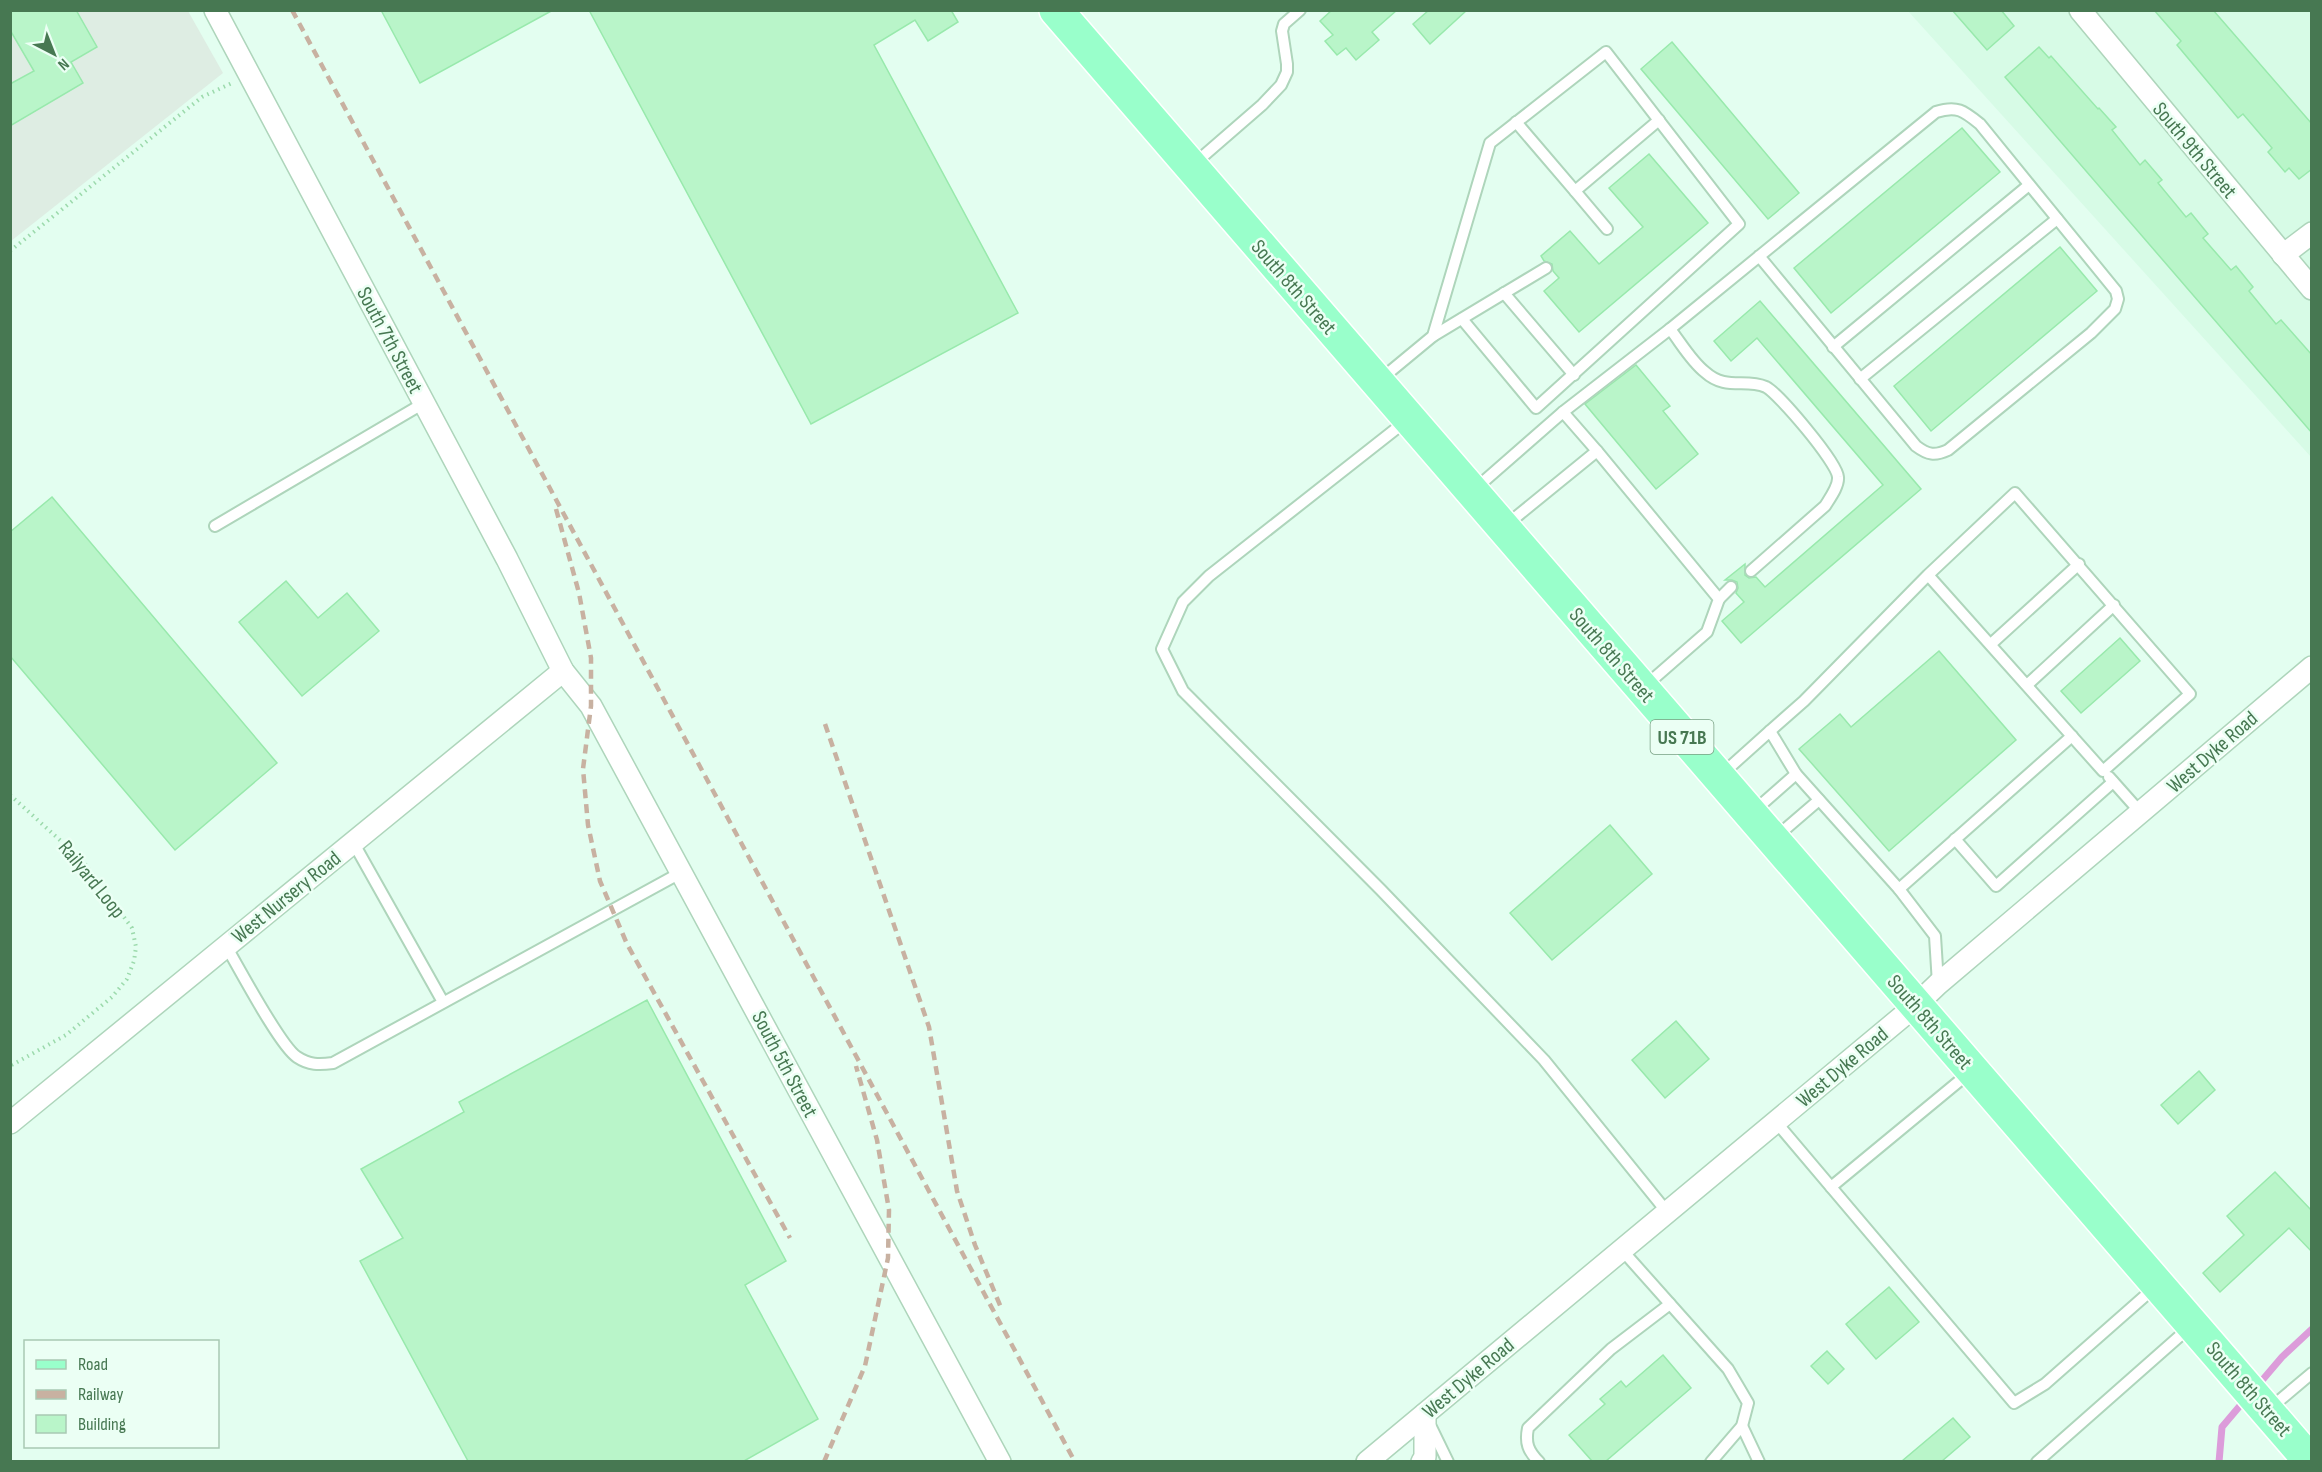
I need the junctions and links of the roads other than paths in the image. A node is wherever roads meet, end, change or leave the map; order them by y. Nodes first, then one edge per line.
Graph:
1 (215, 10) edge
2 (1056, 10) edge
3 (1300, 10) edge
4 (2080, 10) edge
5 (1659, 120) junction
6 (1516, 122) junction
7 (1191, 167) junction
8 (2029, 185) junction
9 (1575, 191) junction
10 (2057, 219) junction
11 (1607, 230) dead end
12 (2312, 232) edge
13 (2283, 255) junction
14 (1759, 256) junction
15 (1546, 268) dead end
16 (2312, 289) edge
17 (1504, 293) junction
18 (1462, 319) junction
19 (1670, 329) junction
20 (1432, 336) junction
21 (1833, 347) junction
22 (1574, 375) junction
23 (1860, 379) junction
24 (1377, 383) junction
25 (424, 403) junction
26 (1563, 412) junction
27 (1408, 418) junction
28 (1597, 451) junction
29 (1472, 492) junction
30 (215, 526) dead end
31 (1502, 528) junction
32 (2079, 564) junction
33 (1751, 571) dead end
34 (1928, 574) junction
35 (1731, 587) dead end
36 (1719, 599) junction
37 (2114, 605) junction
38 (1990, 644) junction
39 (2312, 667) edge
40 (563, 671) junction
41 (2027, 685) junction
42 (1641, 689) junction
43 (1770, 731) junction
44 (2072, 736) junction
45 (2103, 771) junction
46 (1796, 774) junction
47 (1718, 778) junction
48 (2113, 782) junction
49 (1819, 800) junction
50 (2141, 813) junction
51 (1750, 815) junction
52 (1955, 839) junction
53 (1772, 841) junction
54 (353, 842) junction
55 (681, 872) junction
56 (1899, 889) junction
57 (226, 946) junction
58 (1927, 995) junction
59 (443, 1002) junction
60 (1972, 1071) junction
61 (1776, 1122) junction
62 (10, 1124) edge
63 (1832, 1187) junction
64 (1667, 1212) junction
65 (1622, 1250) junction
66 (2158, 1284) junction
67 (1670, 1304) junction
68 (2193, 1324) junction
69 (2312, 1373) edge
70 (2267, 1411) junction
71 (1425, 1414) junction
72 (1742, 1426) junction
73 (1000, 1461) edge
74 (1367, 1461) edge
75 (1422, 1461) edge
76 (1448, 1461) edge
77 (1539, 1461) edge
78 (1711, 1461) edge
79 (1759, 1461) edge
80 (2037, 1461) edge
81 (2311, 1461) edge

1 - 25 street, South 7th Street
2 - 7 main road, South 8th Street / US 71B
3 - 7 lane
4 - 13 street, South 9th Street
5 - 6 lane
5 - 9 lane
5 - 22 lane
6 - 9 lane
6 - 20 lane
7 - 24 main road, South 8th Street / US 71B
8 - 10 lane
8 - 14 lane
8 - 21 lane
9 - 11 lane
10 - 23 lane
10 - 23 lane
12 - 13 street
13 - 16 street, South 9th Street
14 - 19 lane
14 - 21 lane
15 - 17 lane
17 - 18 lane
17 - 22 lane
18 - 20 lane
18 - 22 lane
19 - 26 lane
19 - 33 lane
20 - 24 lane
21 - 23 lane
24 - 27 main road, South 8th Street / US 71B
25 - 30 lane
25 - 40 street, South 7th Street
26 - 28 lane
26 - 29 lane
27 - 29 main road, South 8th Street / US 71B
27 - 64 lane
28 - 31 lane
28 - 36 lane
29 - 31 main road, South 8th Street / US 71B
31 - 42 main road, South 8th Street / US 71B
32 - 34 lane
32 - 37 lane
32 - 38 lane
34 - 38 lane
34 - 43 lane
35 - 36 lane
36 - 42 lane
37 - 41 lane
37 - 45 lane
38 - 41 lane
39 - 50 street, West Dyke Road
40 - 54 street, West Nursery Road
40 - 55 street, South 5th Street
41 - 44 lane
42 - 47 main road, South 8th Street / US 71B
43 - 46 lane
43 - 47 lane
44 - 45 lane
44 - 52 lane
45 - 48 lane
46 - 49 lane
46 - 51 lane
47 - 51 main road, South 8th Street / US 71B
48 - 50 lane
48 - 52 lane
49 - 53 lane
49 - 56 lane
50 - 58 street, West Dyke Road
51 - 53 main road, South 8th Street / US 71B
52 - 56 lane
53 - 58 main road, South 8th Street / US 71B
54 - 57 street, West Nursery Road
54 - 59 lane
55 - 59 lane
55 - 73 street, South 5th Street
56 - 58 lane
57 - 59 lane
57 - 62 street, West Nursery Road
58 - 60 main road, South 8th Street / US 71B
58 - 61 street, West Dyke Road
60 - 63 lane
60 - 66 main road, South 8th Street / US 71B
61 - 63 lane
61 - 64 street, West Dyke Road
63 - 66 lane
64 - 65 street, West Dyke Road
65 - 67 lane
65 - 71 street, West Dyke Road
66 - 68 main road, South 8th Street / US 71B
67 - 72 lane
67 - 77 lane
68 - 70 main road, South 8th Street / US 71B
68 - 80 lane
69 - 70 lane
70 - 81 main road, South 8th Street / US 71B
71 - 74 street, West Dyke Road
71 - 75 street
71 - 76 lane
72 - 78 lane
72 - 79 lane

